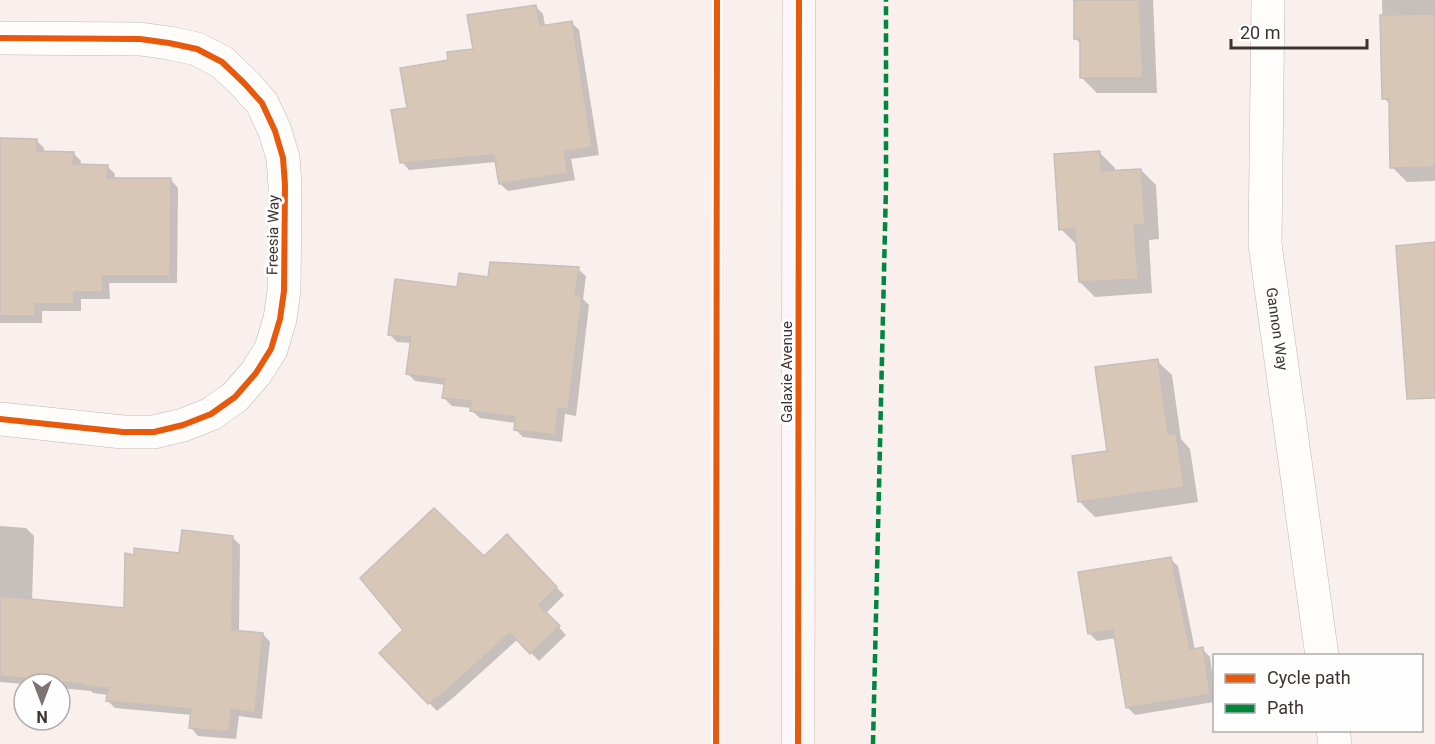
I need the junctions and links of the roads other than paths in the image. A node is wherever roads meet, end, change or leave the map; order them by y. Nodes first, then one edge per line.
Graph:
1 (799, 0) edge
2 (1268, 0) edge
3 (0, 38) edge
4 (0, 419) edge
5 (1322, 654) edge
6 (798, 744) edge

1 - 6 street, Galaxie Avenue
2 - 5 street, Gannon Way
3 - 4 street, Freesia Way

